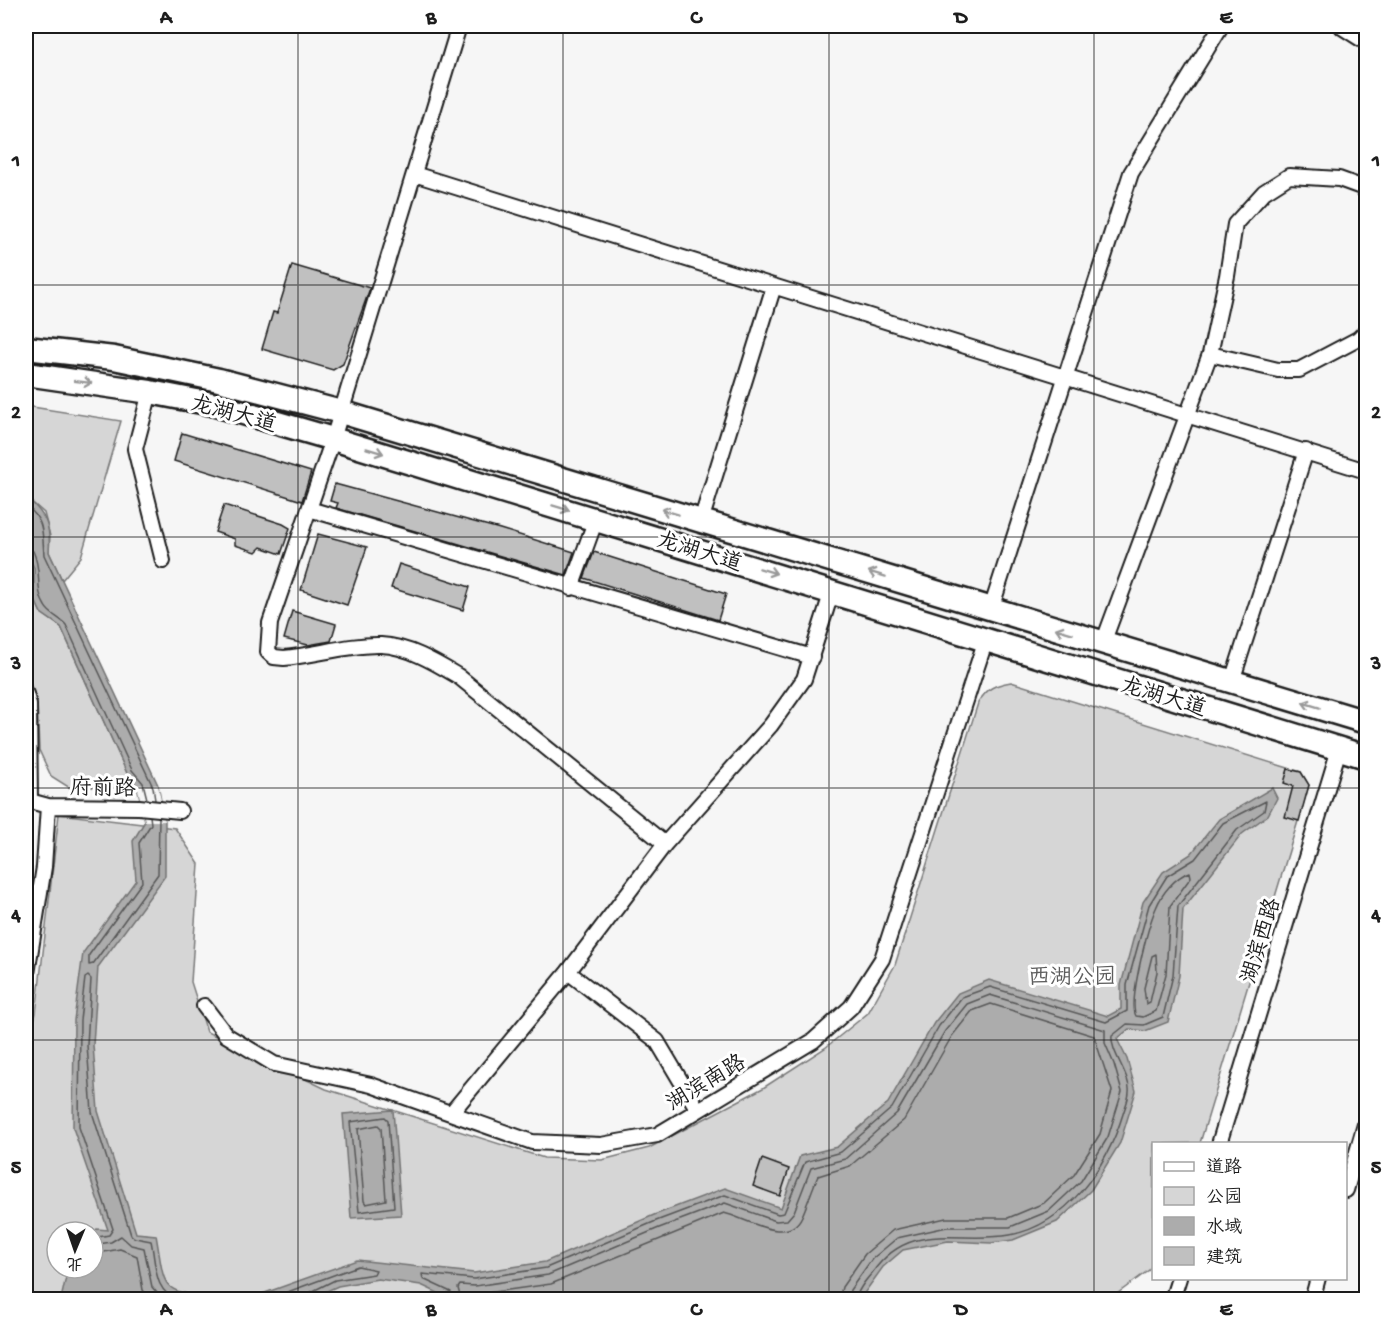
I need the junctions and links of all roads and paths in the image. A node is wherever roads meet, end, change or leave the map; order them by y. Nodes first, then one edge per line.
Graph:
1 (459, 26) edge
2 (1221, 26) edge
3 (1344, 26) edge
4 (1366, 40) edge
5 (414, 174) junction
6 (1365, 186) edge
7 (774, 286) junction
8 (1366, 331) edge
9 (26, 348) edge
10 (1210, 354) junction
11 (26, 374) edge
12 (1066, 376) junction
13 (150, 392) junction
14 (341, 412) junction
15 (1188, 413) junction
16 (333, 438) junction
17 (1306, 451) junction
18 (1366, 471) edge
19 (309, 509) junction
20 (596, 519) junction
21 (701, 521) junction
22 (163, 561) dead end
23 (571, 588) junction
24 (832, 591) junction
25 (991, 609) junction
26 (986, 639) junction
27 (1103, 643) junction
28 (812, 657) junction
29 (1232, 681) junction
30 (26, 694) edge
31 (1365, 716) edge
32 (1339, 749) junction
33 (1366, 758) edge
34 (28, 800) edge
35 (48, 806) junction
36 (173, 810) dead end
37 (665, 844) junction
38 (568, 972) junction
39 (26, 980) edge
40 (204, 1006) dead end
41 (698, 1110) junction
42 (452, 1112) junction
43 (1366, 1121) edge
44 (1220, 1142) edge
45 (1347, 1187) edge
46 (1178, 1280) edge
47 (1317, 1280) edge
48 (1172, 1299) edge
49 (1312, 1299) edge

1 - 5 street
2 - 12 street
3 - 4 street
5 - 7 street
5 - 14 street
6 - 10 street
7 - 12 street
7 - 21 street
8 - 10 street
9 - 14 main road, 龙湖大道
10 - 15 street
11 -> 13 main road, 龙湖大道
12 - 15 street
12 - 25 street
13 - 16 main road, 龙湖大道
13 - 22 street
14 - 16 street
21 -> 14 main road, 龙湖大道
15 - 17 street
15 - 27 street
16 - 19 street
16 -> 20 main road, 龙湖大道
17 - 18 street
17 - 29 street
19 - 23 street
19 - 37 street
20 - 23 street
20 -> 24 main road, 龙湖大道
25 -> 21 main road, 龙湖大道
23 - 28 street
24 - 26 main road, 龙湖大道
24 - 28 street
27 -> 25 main road, 龙湖大道
26 - 32 main road, 龙湖大道
26 - 41 street, 湖滨南路
27 - 29 main road, 龙湖大道
28 - 37 street
31 -> 29 main road, 龙湖大道
30 - 34 street
32 - 33 main road, 龙湖大道
32 - 44 street, 湖滨西路
34 - 35 street, 府前路
35 - 36 street, 府前路
35 - 39 street
37 - 38 street
38 - 41 street
38 - 42 street
40 - 42 street, 湖滨南路
41 - 42 street, 湖滨南路
43 - 45 street
46 - 48 street
47 - 49 street

